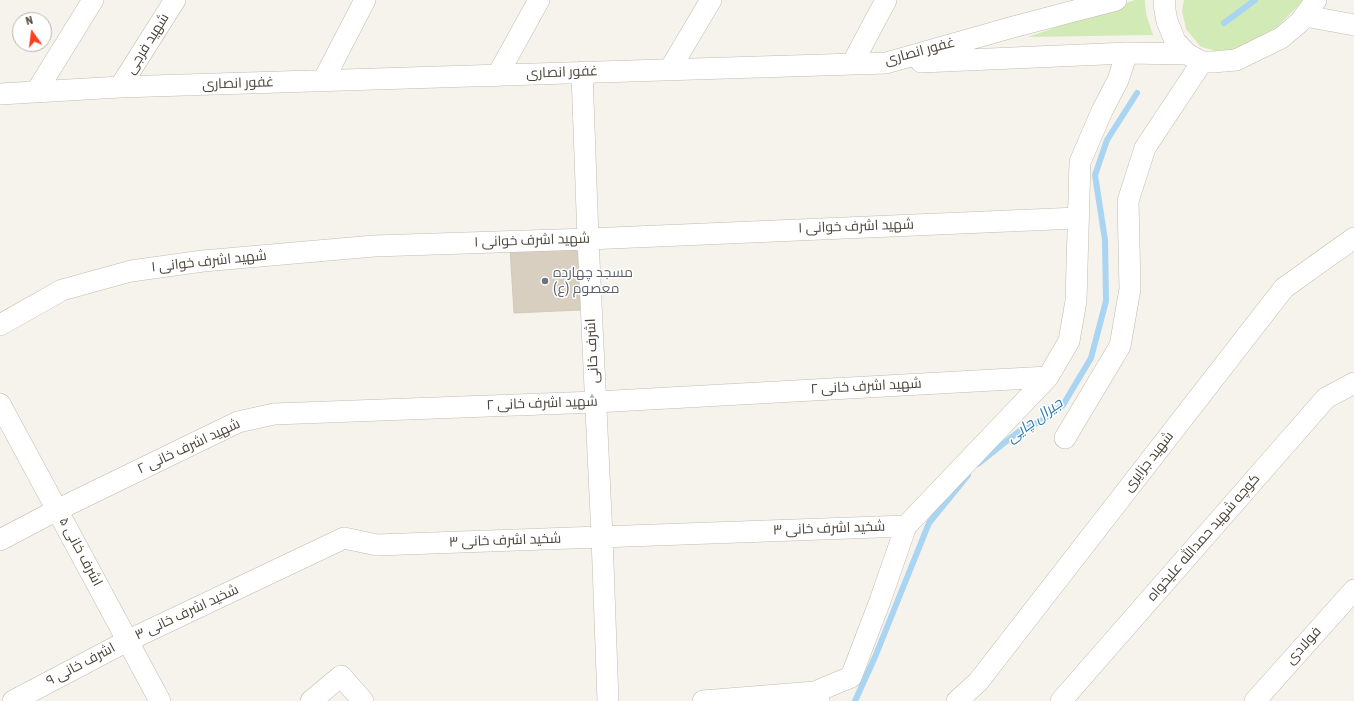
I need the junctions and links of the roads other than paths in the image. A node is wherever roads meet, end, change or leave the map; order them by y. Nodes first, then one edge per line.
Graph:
1 (93, 0) edge
2 (175, 0) edge
3 (365, 0) edge
4 (539, 0) edge
5 (711, 0) edge
6 (886, 0) edge
7 (1116, 0) edge
8 (1165, 0) edge
9 (1311, 8) edge
10 (1354, 25) edge
11 (1126, 52) junction
12 (1194, 58) junction
13 (886, 63) junction
14 (852, 64) junction
15 (670, 69) junction
16 (582, 72) junction
17 (497, 76) junction
18 (323, 81) junction
19 (120, 87) junction
20 (36, 92) junction
21 (0, 94) edge
22 (1078, 218) junction
23 (1354, 238) edge
24 (588, 239) junction
25 (0, 325) edge
26 (1048, 377) junction
27 (1354, 383) edge
28 (596, 402) junction
29 (0, 404) edge
30 (1065, 438) dead end
31 (57, 510) junction
32 (906, 526) junction
33 (602, 537) junction
34 (0, 540) edge
35 (1354, 590) edge
36 (127, 641) junction
37 (817, 697) edge
38 (13, 701) edge
39 (160, 701) edge
40 (311, 701) edge
41 (363, 701) edge
42 (608, 701) edge
43 (703, 701) edge
44 (957, 701) edge
45 (1060, 701) edge
46 (1255, 701) edge

1 - 20 street
2 - 19 street, شهید فرجی
3 - 18 street
4 - 17 street
5 - 15 street
6 - 14 street
7 - 13 street, غفور انصاری
8 - 12 street
9 - 10 street
9 - 12 street
11 - 12 street
11 - 13 street
11 - 22 street
12 - 30 street
13 - 14 street, غفور انصاری
14 - 15 street, غفور انصاری
15 - 16 street, غفور انصاری
16 - 17 street, غفور انصاری
16 - 24 street, اشرف خانی
17 - 18 street, غفور انصاری
18 - 19 street, غفور انصاری
19 - 20 street, غفور انصاری
20 - 21 street, غفور انصاری
22 - 24 street, شهید اشرف خوانی ۱
22 - 26 street
23 - 44 street, شهید جزایری
24 - 25 street, شهید اشرف خوانی ۱
24 - 28 street, اشرف خانی
26 - 28 street, شهید اشرف خانی ۲
26 - 32 street
27 - 45 street, کوچه شهید حمدالله علیخواه
28 - 31 street, شهید اشرف خانی ۲
28 - 33 street, اشرف خانی
29 - 31 street, اشرف خانی ۵
31 - 34 street, شهید اشرف خانی ۲
31 - 36 street, اشرف خانی ۵
32 - 33 street, شخید اشرف خانی ۳
32 - 37 street
33 - 36 street, شخید اشرف خانی ۳
33 - 42 street, اشرف خانی
35 - 46 street, فولادی
36 - 38 street, اشرف خانی ۹
36 - 39 street, اشرف خانی ۵
37 - 43 street
40 - 41 street

